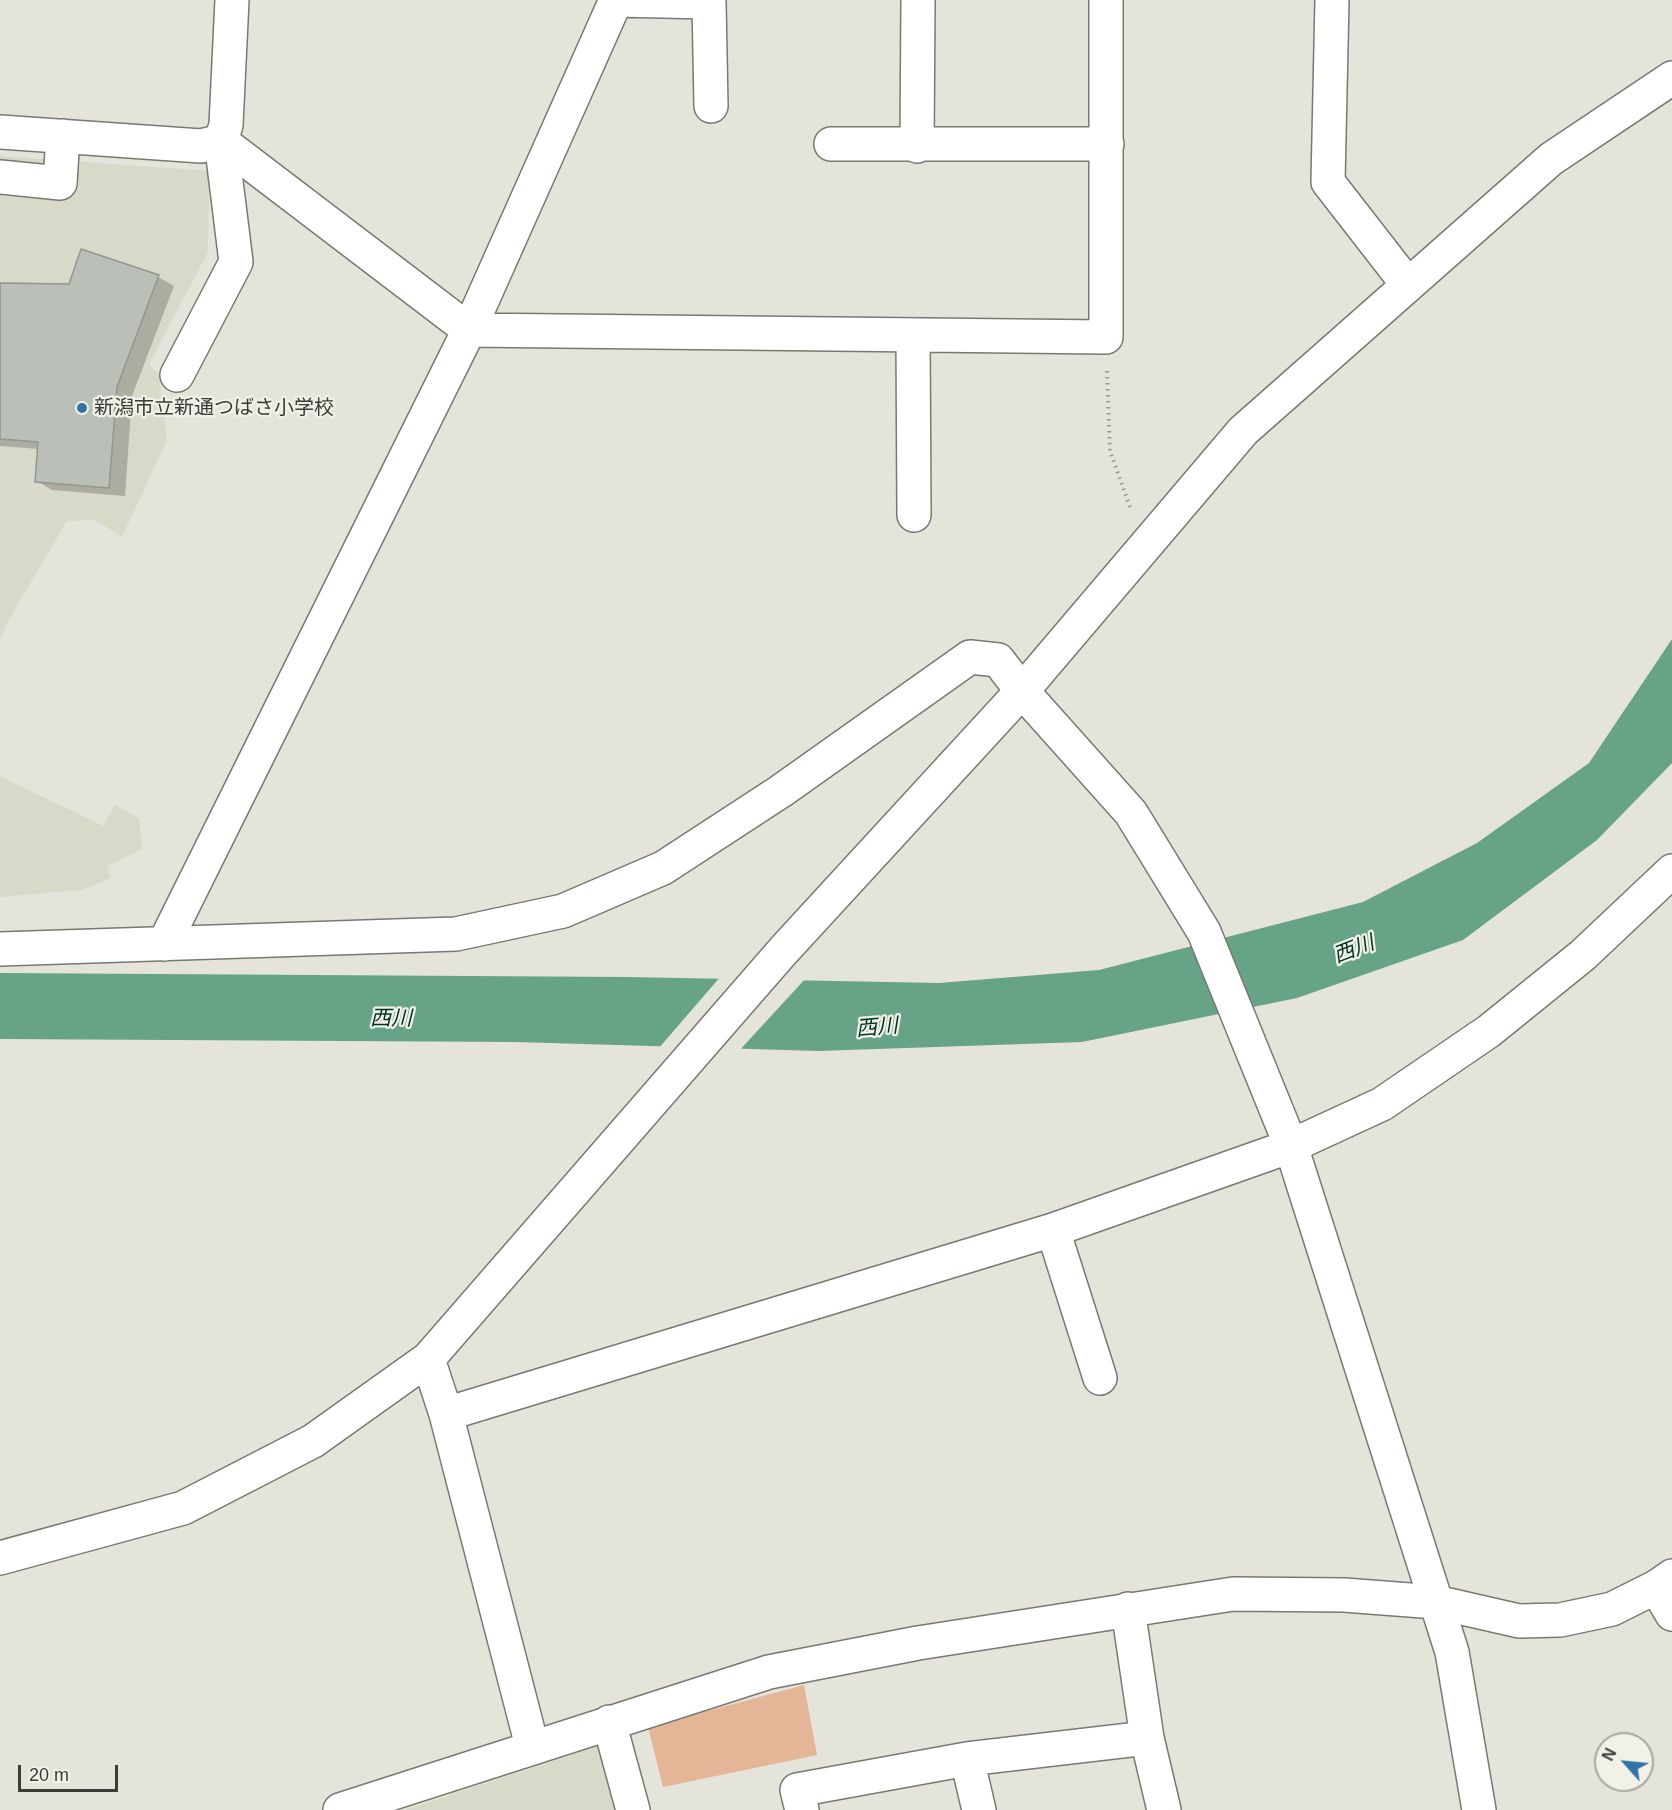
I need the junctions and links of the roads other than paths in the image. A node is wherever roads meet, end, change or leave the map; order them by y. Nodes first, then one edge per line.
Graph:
1 (232, 0) edge
2 (616, 0) edge
3 (918, 0) edge
4 (1106, 0) edge
5 (1332, 0) edge
6 (1672, 78) edge
7 (711, 106) dead end
8 (0, 132) edge
9 (63, 136) junction
10 (221, 141) junction
11 (831, 144) dead end
12 (1107, 144) junction
13 (917, 146) junction
14 (0, 177) edge
15 (1408, 285) junction
16 (469, 330) junction
17 (913, 335) junction
18 (177, 375) dead end
19 (914, 515) dead end
20 (1022, 691) junction
21 (1672, 871) edge
22 (164, 944) junction
23 (0, 949) edge
24 (1291, 1146) junction
25 (1053, 1230) junction
26 (428, 1359) junction
27 (1100, 1378) dead end
28 (446, 1414) junction
29 (0, 1558) edge
30 (1667, 1592) edge
31 (1436, 1602) junction
32 (1128, 1609) junction
33 (609, 1722) junction
34 (1147, 1738) junction
35 (532, 1746) junction
36 (967, 1759) junction
37 (344, 1809) edge
38 (633, 1810) edge
39 (802, 1810) edge
40 (979, 1810) edge
41 (1164, 1810) edge
42 (1479, 1810) edge

1 - 10 street
2 - 7 street
2 - 16 street
3 - 13 street
4 - 12 street
5 - 15 street
6 - 15 street
8 - 9 street
9 - 10 street
9 - 14 street
10 - 16 street
10 - 18 street
11 - 13 street
12 - 13 street
12 - 17 street
15 - 20 street
16 - 17 street
16 - 22 street
17 - 19 street
20 - 22 street
20 - 24 street
20 - 26 street
21 - 24 street
22 - 23 street
24 - 25 street
24 - 31 street
25 - 27 street
25 - 28 street
26 - 28 street
26 - 29 street
28 - 35 street
30 - 31 street
31 - 32 street
31 - 42 street
32 - 33 street
32 - 34 street
33 - 35 street
33 - 38 street
34 - 36 street
34 - 41 street
35 - 37 street
36 - 39 street
36 - 40 street

